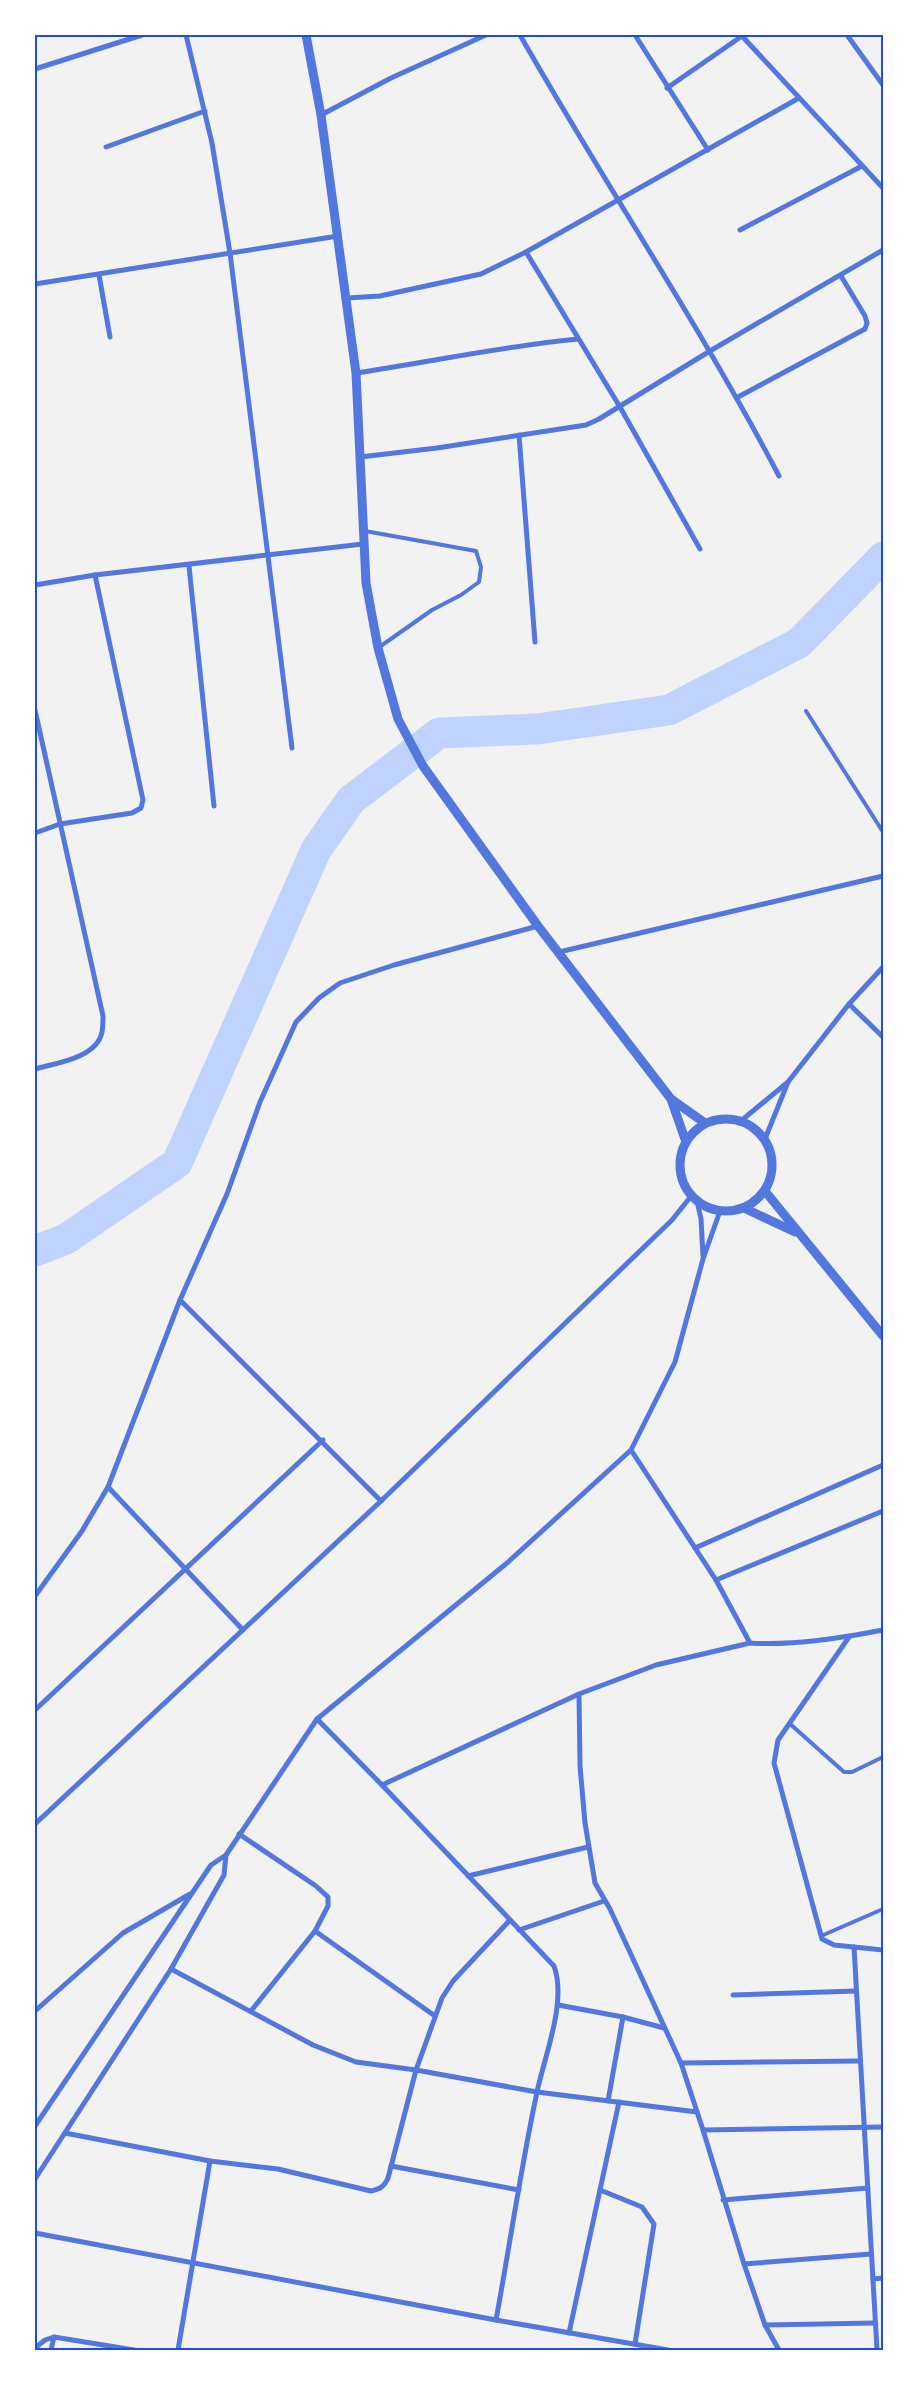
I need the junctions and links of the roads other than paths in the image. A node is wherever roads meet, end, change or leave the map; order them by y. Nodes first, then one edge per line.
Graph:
1 (142, 35) edge
2 (186, 35) edge
3 (306, 35) edge
4 (486, 35) edge
5 (520, 35) edge
6 (634, 35) edge
7 (846, 35) edge
8 (742, 36) edge
9 (35, 69) edge
10 (883, 85) edge
11 (667, 88) junction
12 (799, 98) junction
13 (205, 111) junction
14 (321, 115) junction
15 (106, 148) dead end
16 (708, 150) junction
17 (862, 166) junction
18 (883, 188) edge
19 (618, 202) junction
20 (740, 230) dead end
21 (338, 236) junction
22 (883, 250) edge
23 (526, 252) junction
24 (230, 253) junction
25 (99, 275) junction
26 (841, 276) junction
27 (35, 284) edge
28 (347, 298) junction
29 (110, 337) dead end
30 (578, 339) junction
31 (710, 351) junction
32 (356, 372) junction
33 (738, 397) junction
34 (620, 407) junction
35 (519, 435) junction
36 (360, 457) junction
37 (779, 476) dead end
38 (362, 530) junction
39 (363, 544) junction
40 (700, 549) dead end
41 (268, 556) junction
42 (189, 566) junction
43 (95, 576) junction
44 (35, 585) edge
45 (536, 642) dead end
46 (378, 648) junction
47 (35, 710) edge
48 (806, 711) dead end
49 (292, 748) dead end
50 (214, 806) dead end
51 (60, 824) junction
52 (883, 832) edge
53 (35, 833) edge
54 (883, 876) edge
55 (538, 926) junction
56 (559, 952) junction
57 (883, 967) edge
58 (849, 1004) junction
59 (883, 1037) edge
60 (35, 1069) edge
61 (788, 1082) junction
62 (671, 1099) junction
63 (742, 1120) junction
64 (705, 1123) junction
65 (765, 1139) junction
66 (686, 1142) junction
67 (765, 1191) junction
68 (695, 1198) junction
69 (744, 1208) junction
70 (720, 1211) junction
71 (799, 1234) junction
72 (703, 1259) junction
73 (180, 1300) junction
74 (883, 1336) edge
75 (323, 1440) junction
76 (631, 1450) junction
77 (883, 1465) edge
78 (108, 1487) junction
79 (382, 1500) junction
80 (883, 1511) edge
81 (695, 1548) junction
82 (186, 1568) junction
83 (716, 1580) junction
84 (35, 1596) edge
85 (243, 1630) junction
86 (883, 1630) edge
87 (849, 1637) junction
88 (750, 1642) junction
89 (579, 1694) junction
90 (35, 1710) edge
91 (317, 1719) junction
92 (788, 1723) junction
93 (883, 1757) edge
94 (382, 1785) junction
95 (35, 1824) edge
96 (239, 1834) junction
97 (588, 1847) junction
98 (226, 1855) junction
99 (468, 1876) junction
100 (192, 1892) junction
101 (604, 1901) junction
102 (883, 1909) edge
103 (510, 1920) junction
104 (520, 1930) junction
105 (315, 1931) junction
106 (820, 1936) junction
107 (854, 1947) junction
108 (883, 1950) edge
109 (171, 1969) junction
110 (856, 1990) junction
111 (733, 1995) dead end
112 (558, 2005) junction
113 (35, 2011) edge
114 (251, 2011) junction
115 (435, 2016) junction
116 (623, 2017) junction
117 (664, 2028) junction
118 (860, 2061) junction
119 (681, 2063) junction
120 (416, 2070) junction
121 (537, 2092) junction
122 (608, 2101) junction
123 (619, 2102) junction
124 (697, 2112) junction
125 (35, 2126) edge
126 (883, 2127) edge
127 (864, 2128) junction
128 (704, 2130) junction
129 (64, 2133) junction
130 (210, 2161) junction
131 (391, 2166) junction
132 (35, 2178) edge
133 (868, 2188) junction
134 (519, 2190) junction
135 (600, 2190) junction
136 (723, 2200) junction
137 (35, 2233) edge
138 (872, 2254) junction
139 (192, 2262) junction
140 (744, 2264) junction
141 (883, 2278) edge
142 (873, 2279) junction
143 (496, 2320) junction
144 (875, 2323) junction
145 (765, 2325) junction
146 (569, 2333) junction
147 (54, 2337) junction
148 (635, 2344) junction
149 (35, 2348) edge
150 (51, 2350) edge
151 (134, 2350) edge
152 (178, 2350) edge
153 (668, 2350) edge
154 (779, 2350) edge
155 (877, 2350) edge

1 - 9 street
2 - 13 street
3 - 14 street
4 - 14 street
5 - 19 street
6 - 11 street
7 - 10 street
8 - 11 street
8 - 12 street
11 - 16 street
12 - 16 street
12 - 17 street
13 - 15 street
13 - 24 street
14 - 21 street
16 - 19 street
17 - 18 street
17 - 20 street
19 - 23 street
19 - 31 street
21 - 24 street
21 - 28 street
22 - 26 street
23 - 28 street
23 - 30 street
24 - 25 street
24 - 41 street
25 - 27 street
25 - 29 street
26 - 31 street
26 - 33 street
28 - 32 street
30 - 32 street
30 - 34 street
31 - 33 street
31 - 34 street
32 - 36 street
33 - 37 street
34 - 35 street
34 - 40 street
35 - 36 street
35 - 45 street
36 - 38 street
38 - 39 street
38 - 46 lane
39 - 41 street
39 - 46 street
41 - 42 street
41 - 49 street
42 - 43 street
42 - 50 street
43 - 44 street
43 - 51 street
46 - 55 street
47 - 51 street
48 - 52 lane
51 - 53 street
51 - 60 street
54 - 56 street
55 - 56 street
55 - 73 street
56 - 62 street
57 - 58 street
58 - 59 street
58 - 61 street
61 - 63 street
61 - 65 street
62 - 64 street
62 - 66 street
63 - 64 street
63 - 65 street
64 - 66 street
65 - 67 street
66 - 68 street
67 - 69 street
67 - 71 street
68 - 70 street
68 - 72 street
68 - 79 street
69 - 70 street
69 - 71 street
70 - 72 street
71 - 74 street
72 - 76 street
73 - 75 street
73 - 78 street
75 - 79 street
75 - 82 street
76 - 81 street
76 - 91 street
77 - 81 street
78 - 82 street
78 - 84 street
79 - 85 street
80 - 83 street
81 - 83 street
82 - 85 street
82 - 90 street
83 - 88 street
85 - 95 street
86 - 87 street
87 - 88 street
87 - 92 street
88 - 89 street
89 - 94 street
89 - 97 street
91 - 94 street
91 - 96 street
92 - 93 lane
92 - 106 street
94 - 99 street
96 - 98 street
96 - 105 street
97 - 99 street
97 - 101 street
98 - 100 street
98 - 109 street
99 - 103 street
100 - 113 street
100 - 125 street
101 - 104 street
101 - 117 street
102 - 106 lane
103 - 104 street
103 - 115 street
104 - 112 street
105 - 114 street
105 - 115 street
106 - 107 street
107 - 108 street
107 - 110 street
109 - 114 street
109 - 129 street
110 - 111 street
110 - 118 street
112 - 116 street
112 - 121 street
114 - 120 street
115 - 120 street
116 - 117 street
116 - 122 street
117 - 119 street
118 - 119 street
118 - 127 street
119 - 124 street
120 - 121 street
120 - 131 street
121 - 122 street
121 - 134 street
122 - 123 street
123 - 124 street
123 - 135 street
124 - 128 street
126 - 127 street
127 - 128 street
127 - 133 street
128 - 136 street
129 - 130 street
129 - 132 street
130 - 131 street
130 - 139 street
131 - 134 street
133 - 136 street
133 - 138 street
134 - 143 street
135 - 146 street
135 - 148 street
136 - 140 street
137 - 139 street
138 - 140 street
138 - 142 street
139 - 143 street
139 - 152 street
140 - 145 street
141 - 142 street
142 - 144 street
143 - 146 street
144 - 145 street
144 - 155 street
145 - 154 street
146 - 148 street
147 - 149 street
147 - 150 street
147 - 151 street
148 - 153 street

